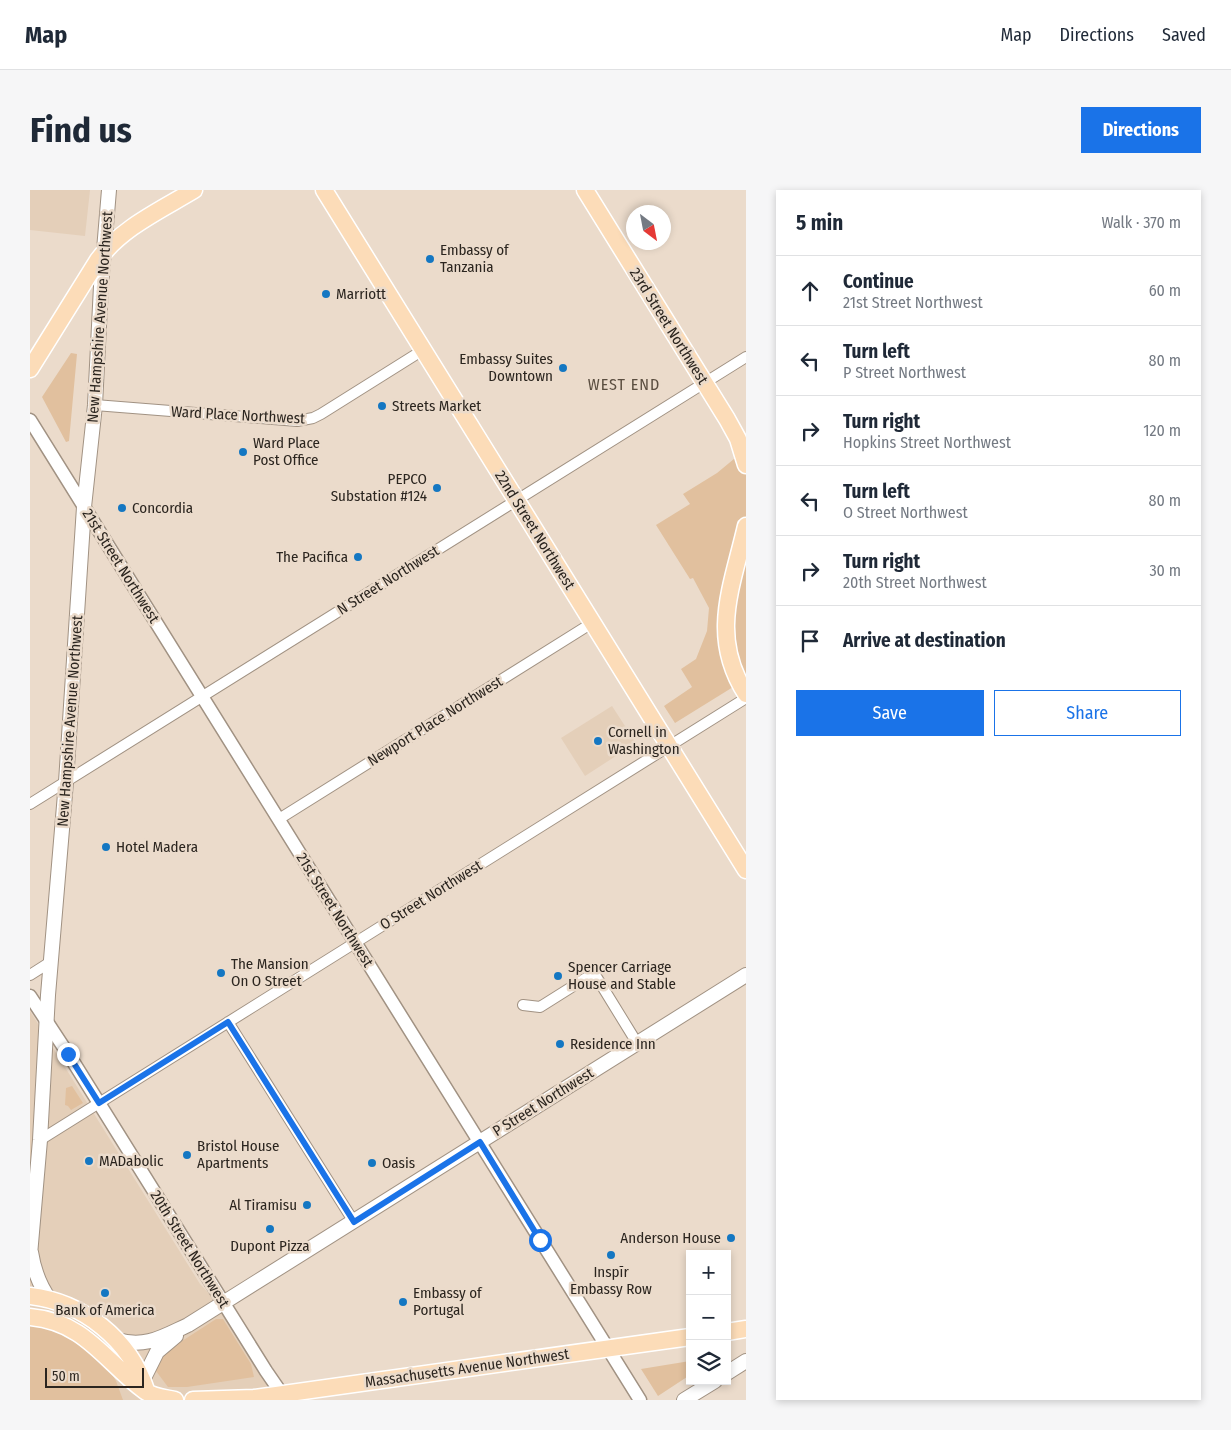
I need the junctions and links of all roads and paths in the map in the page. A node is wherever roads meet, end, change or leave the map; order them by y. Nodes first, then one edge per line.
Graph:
1 (109, 190) edge
2 (194, 190) edge
3 (324, 190) edge
4 (585, 190) edge
5 (105, 252) junction
6 (423, 350) junction
7 (746, 357) edge
8 (30, 369) edge
9 (704, 383) junction
10 (95, 405) junction
11 (30, 420) edge
12 (746, 465) edge
13 (516, 500) junction
14 (84, 507) junction
15 (746, 526) edge
16 (592, 623) junction
17 (746, 694) edge
18 (202, 696) junction
19 (746, 698) edge
20 (669, 747) junction
21 (66, 782) junction
22 (30, 804) edge
23 (279, 819) junction
24 (746, 870) edge
25 (355, 943) junction
26 (52, 961) junction
27 (30, 975) edge
28 (746, 975) edge
29 (30, 996) edge
30 (524, 1005) dead end
31 (47, 1022) junction
32 (228, 1022) junction
33 (637, 1043) junction
34 (99, 1103) junction
35 (40, 1140) junction
36 (480, 1142) junction
37 (354, 1222) junction
38 (30, 1254) edge
39 (30, 1296) edge
40 (50, 1300) junction
41 (224, 1303) junction
42 (30, 1316) edge
43 (188, 1325) junction
44 (746, 1329) edge
45 (731, 1331) edge
46 (686, 1338) edge
47 (117, 1340) junction
48 (608, 1348) junction
49 (746, 1361) edge
50 (731, 1370) edge
51 (708, 1385) edge
52 (146, 1391) edge
53 (284, 1397) edge
54 (175, 1400) edge
55 (193, 1400) edge
56 (243, 1400) edge
57 (640, 1400) edge
58 (684, 1400) edge

1 - 5 main road, New Hampshire Avenue Northwest
2 - 5 main road
3 - 6 main road, 22nd Street Northwest
4 - 9 main road, 23rd Street Northwest
5 - 8 main road
5 - 10 main road, New Hampshire Avenue Northwest
6 - 10 street, Ward Place Northwest
6 - 13 main road, 22nd Street Northwest
7 - 9 street, N Street Northwest
9 - 12 main road, 23rd Street Northwest
9 - 13 street, N Street Northwest
10 - 14 main road, New Hampshire Avenue Northwest
11 - 14 street, 21st Street Northwest
13 - 16 main road, 22nd Street Northwest
13 - 18 street, N Street Northwest
14 - 18 street, 21st Street Northwest
14 - 21 main road, New Hampshire Avenue Northwest
15 - 17 main road
16 - 20 main road, 22nd Street Northwest
16 - 23 street, Newport Place Northwest
18 - 21 street, N Street Northwest
18 - 23 street, 21st Street Northwest
19 - 20 street, O Street Northwest
20 - 24 main road, 22nd Street Northwest
20 - 25 street, O Street Northwest
21 - 22 street, N Street Northwest
21 - 26 main road, New Hampshire Avenue Northwest
23 - 25 street, 21st Street Northwest
25 - 32 street, O Street Northwest
25 - 36 street, 21st Street Northwest
26 - 27 street
26 - 31 main road, New Hampshire Avenue Northwest
28 - 33 main road, P Street Northwest
29 - 31 street, 20th Street Northwest
30 - 33 street
31 - 34 street, 20th Street Northwest
31 - 35 main road, New Hampshire Avenue Northwest
32 - 34 street, O Street Northwest
32 - 37 street
33 - 36 main road, P Street Northwest
34 - 35 street, O Street Northwest
34 - 41 street, 20th Street Northwest
35 - 38 main road, New Hampshire Avenue Northwest
36 - 37 main road, P Street Northwest
36 - 48 street, 21st Street Northwest
37 - 41 main road, P Street Northwest
38 - 40 main road, New Hampshire Avenue Northwest
39 - 40 main road
40 - 47 main road
41 - 43 main road, P Street Northwest
41 - 53 street, 20th Street Northwest
42 - 52 main road
43 - 47 main road, P Street Northwest
43 - 52 main road, P Street Northwest
44 - 45 main road
46 - 48 main road, Massachusetts Avenue Northwest
47 - 52 main road
48 - 53 main road, Massachusetts Avenue Northwest
48 - 57 street, 21st Street Northwest
49 - 50 main road
51 - 58 main road
52 - 54 main road
53 - 56 main road, Massachusetts Avenue Northwest
55 - 56 main road, Massachusetts Avenue Northwest

